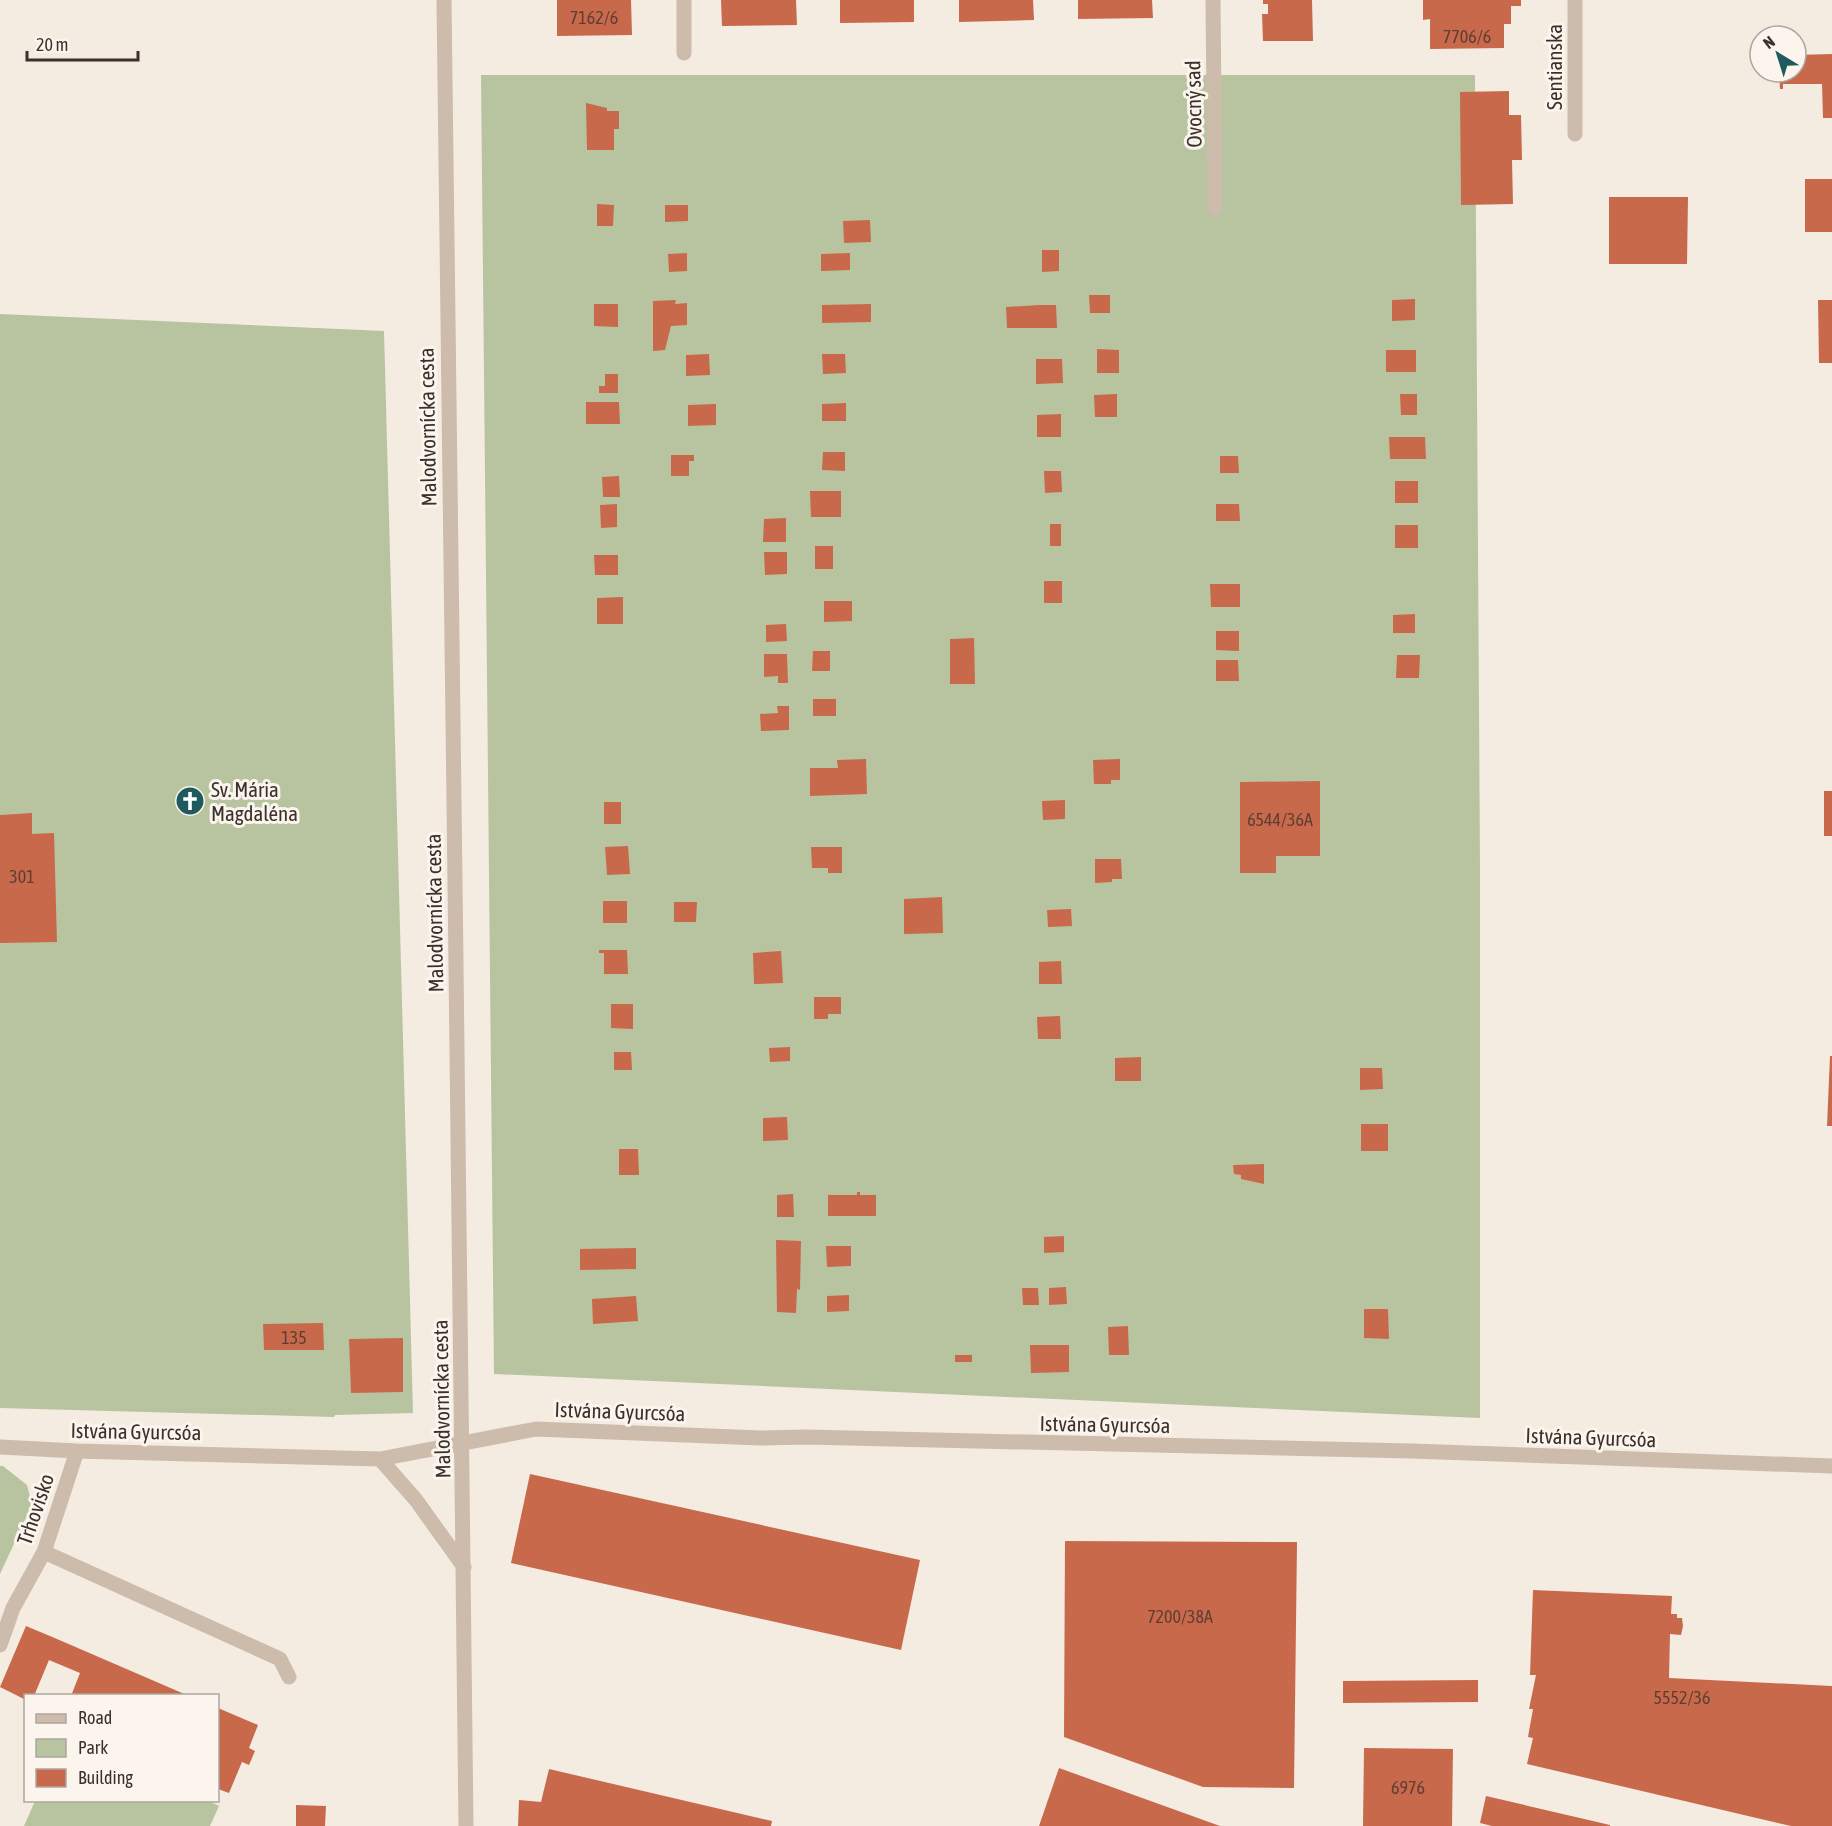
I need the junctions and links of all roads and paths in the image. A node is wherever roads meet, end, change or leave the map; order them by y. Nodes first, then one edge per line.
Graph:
1 (444, 0) edge
2 (684, 0) edge
3 (1213, 0) edge
4 (1575, 0) edge
5 (684, 53) dead end
6 (1575, 134) dead end
7 (1215, 208) dead end
8 (464, 1443) junction
9 (0, 1447) edge
10 (77, 1451) junction
11 (380, 1459) junction
12 (1832, 1466) edge
13 (45, 1552) junction
14 (464, 1567) junction
15 (0, 1645) edge
16 (289, 1677) dead end
17 (466, 1826) edge

1 - 8 street, Malodvornícka cesta
2 - 5 street
3 - 7 street, Ovocný sad
4 - 6 street, Sentianska
8 - 11 street, Istvána Gyurcsóa
8 - 12 street, Istvána Gyurcsóa
8 - 14 street, Malodvornícka cesta
9 - 10 street, Istvána Gyurcsóa
10 - 11 street, Istvána Gyurcsóa
10 - 13 street, Trhovisko
11 - 14 street
13 - 15 street, Trhovisko
13 - 16 street
14 - 17 street, Malodvornícka cesta

